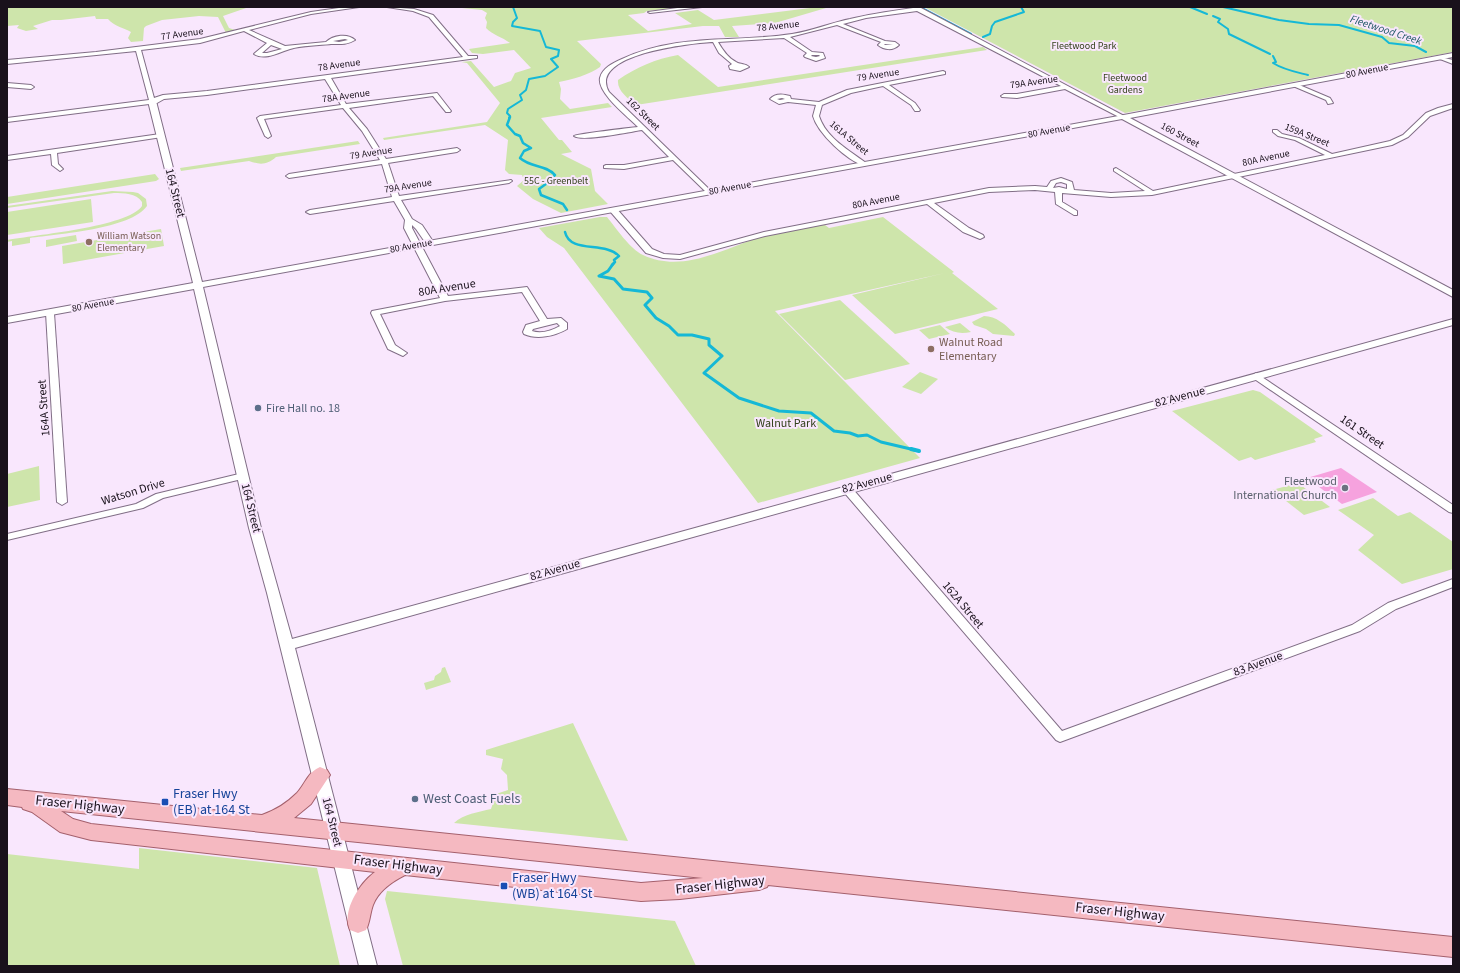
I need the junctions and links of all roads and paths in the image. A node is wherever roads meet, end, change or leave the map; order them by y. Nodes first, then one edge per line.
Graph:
1 (357, 7) edge
2 (389, 7) edge
3 (394, 7) edge
4 (700, 7) edge
5 (916, 8) edge
6 (650, 12) dead end
7 (839, 24) junction
8 (245, 30) junction
9 (786, 37) junction
10 (715, 40) junction
11 (270, 42) junction
12 (884, 42) dead end
13 (330, 43) dead end
14 (291, 48) junction
15 (138, 49) junction
16 (811, 53) dead end
17 (638, 54) joint
18 (1453, 56) edge
19 (475, 57) dead end
20 (466, 58) junction
21 (1442, 58) junction
22 (7, 62) edge
23 (1453, 62) edge
24 (735, 64) dead end
25 (943, 73) dead end
26 (327, 77) junction
27 (884, 84) junction
28 (7, 85) edge
29 (1295, 85) junction
30 (31, 86) dead end
31 (1066, 87) junction
32 (1004, 96) dead end
33 (788, 100) dead end
34 (152, 101) junction
35 (1330, 103) dead end
36 (820, 104) junction
37 (1453, 106) edge
38 (345, 107) junction
39 (917, 110) dead end
40 (448, 111) dead end
41 (1123, 117) junction
42 (7, 120) edge
43 (643, 128) junction
44 (1275, 131) dead end
45 (160, 136) junction
46 (268, 136) dead end
47 (577, 136) dead end
48 (457, 150) dead end
49 (54, 151) junction
50 (1332, 156) junction
51 (7, 158) edge
52 (674, 158) junction
53 (384, 161) junction
54 (864, 164) junction
55 (606, 167) dead end
56 (60, 169) dead end
57 (1116, 170) dead end
58 (289, 176) dead end
59 (1235, 176) junction
60 (509, 180) dead end
61 (1049, 189) junction
62 (1059, 189) junction
63 (1071, 191) junction
64 (709, 192) junction
65 (1152, 193) junction
66 (396, 198) junction
67 (928, 202) junction
68 (613, 210) junction
69 (310, 212) dead end
70 (1074, 212) dead end
71 (409, 220) junction
72 (980, 237) dead end
73 (430, 243) junction
74 (416, 245) junction
75 (1436, 283) junction
76 (197, 286) junction
77 (1453, 290) edge
78 (1453, 294) edge
79 (445, 299) junction
80 (50, 313) junction
81 (7, 320) edge
82 (1451, 321) edge
83 (544, 322) dead end
84 (403, 353) dead end
85 (1256, 376) junction
86 (243, 476) junction
87 (847, 489) junction
88 (62, 502) dead end
89 (1453, 510) edge
90 (7, 537) edge
91 (1453, 583) edge
92 (287, 645) junction
93 (1060, 737) joint
94 (320, 775) junction
95 (12, 798) edge
96 (263, 823) junction
97 (334, 830) junction
98 (341, 859) junction
99 (404, 866) junction
100 (787, 878) junction
101 (358, 923) junction
102 (1453, 947) edge
103 (368, 966) edge

1 - 8 street, 77 Avenue
2 - 3 street
3 - 20 street
4 - 6 street
5 - 7 street, 78 Avenue
5 - 31 street, 160 Street
7 - 9 street, 78 Avenue
7 - 12 street
8 - 11 street
8 - 15 street, 77 Avenue
9 - 10 street, 78 Avenue
9 - 16 street
10 - 17 street, 78 Avenue
10 - 24 street
11 - 14 street
11 - 14 street
13 - 14 street
15 - 22 street, 77 Avenue
15 - 34 street, 164 Street
17 - 43 street, 162 Street
18 - 21 street, 80 Avenue
19 - 20 street, 78 Avenue
20 - 26 street, 78 Avenue
21 - 23 street
21 - 29 street, 80 Avenue
25 - 27 street, 79 Avenue
26 - 34 street, 78 Avenue
26 - 38 street
27 - 36 street, 79 Avenue
27 - 39 street
28 - 30 street
29 - 35 street
29 - 41 street, 80 Avenue
31 - 32 street, 79A Avenue
31 - 41 street, 160 Street
33 - 36 street
34 - 42 street, 78 Avenue
34 - 45 street, 164 Street
36 - 54 street, 161A Street
37 - 50 street, 80A Avenue
38 - 40 street, 78A Avenue
38 - 46 street, 78A Avenue
38 - 53 street
41 - 54 street, 80 Avenue
41 - 59 street, 160 Street
43 - 47 street
43 - 52 street, 162 Street
44 - 50 street, 159A Street
45 - 49 street
45 - 76 street, 164 Street
48 - 53 street, 79 Avenue
49 - 51 street
49 - 56 street
50 - 59 street, 80A Avenue
52 - 55 street
52 - 64 street, 162 Street
53 - 58 street, 79 Avenue
53 - 66 street
54 - 64 street, 80 Avenue
57 - 65 street
59 - 65 street, 80A Avenue
59 - 75 street, 160 Street
60 - 66 street, 79A Avenue
61 - 62 street, 80A Avenue
61 - 63 street, 80A Avenue
61 - 67 street, 80A Avenue
62 - 63 street, 80A Avenue
62 - 70 street
63 - 65 street, 80A Avenue
64 - 68 street, 80 Avenue
66 - 69 street, 79A Avenue
66 - 71 street
67 - 68 street, 80A Avenue
67 - 72 street
68 - 73 street, 80 Avenue
71 - 73 street
71 - 74 street
73 - 74 street, 80 Avenue
74 - 76 street, 80 Avenue
74 - 79 street
75 - 77 street, 160 Street
75 - 78 street, 160 Street
76 - 80 street, 80 Avenue
76 - 86 street, 164 Street
79 - 83 street, 80A Avenue
79 - 84 street, 80A Avenue
80 - 81 street, 80 Avenue
80 - 88 street, 164A Street
82 - 85 street, 82 Avenue
85 - 87 street, 82 Avenue
85 - 89 street, 161 Street
86 - 90 street, Watson Drive
86 - 92 street, 164 Street
87 - 92 street, 82 Avenue
87 - 93 street, 162A Street
91 - 93 street, 83 Avenue
92 - 94 street, 164 Street
94 - 96 main road
94 - 97 street, 164 Street
95 - 96 main road, Fraser Highway
95 - 98 main road, Fraser Highway
96 - 97 main road, Fraser Highway
97 - 98 street, 164 Street
97 - 100 main road, Fraser Highway
98 - 99 main road, Fraser Highway
98 - 101 street, 164 Street
99 - 100 main road, Fraser Highway
99 - 101 main road
100 - 102 main road, Fraser Highway
101 - 103 street, 164 Street

